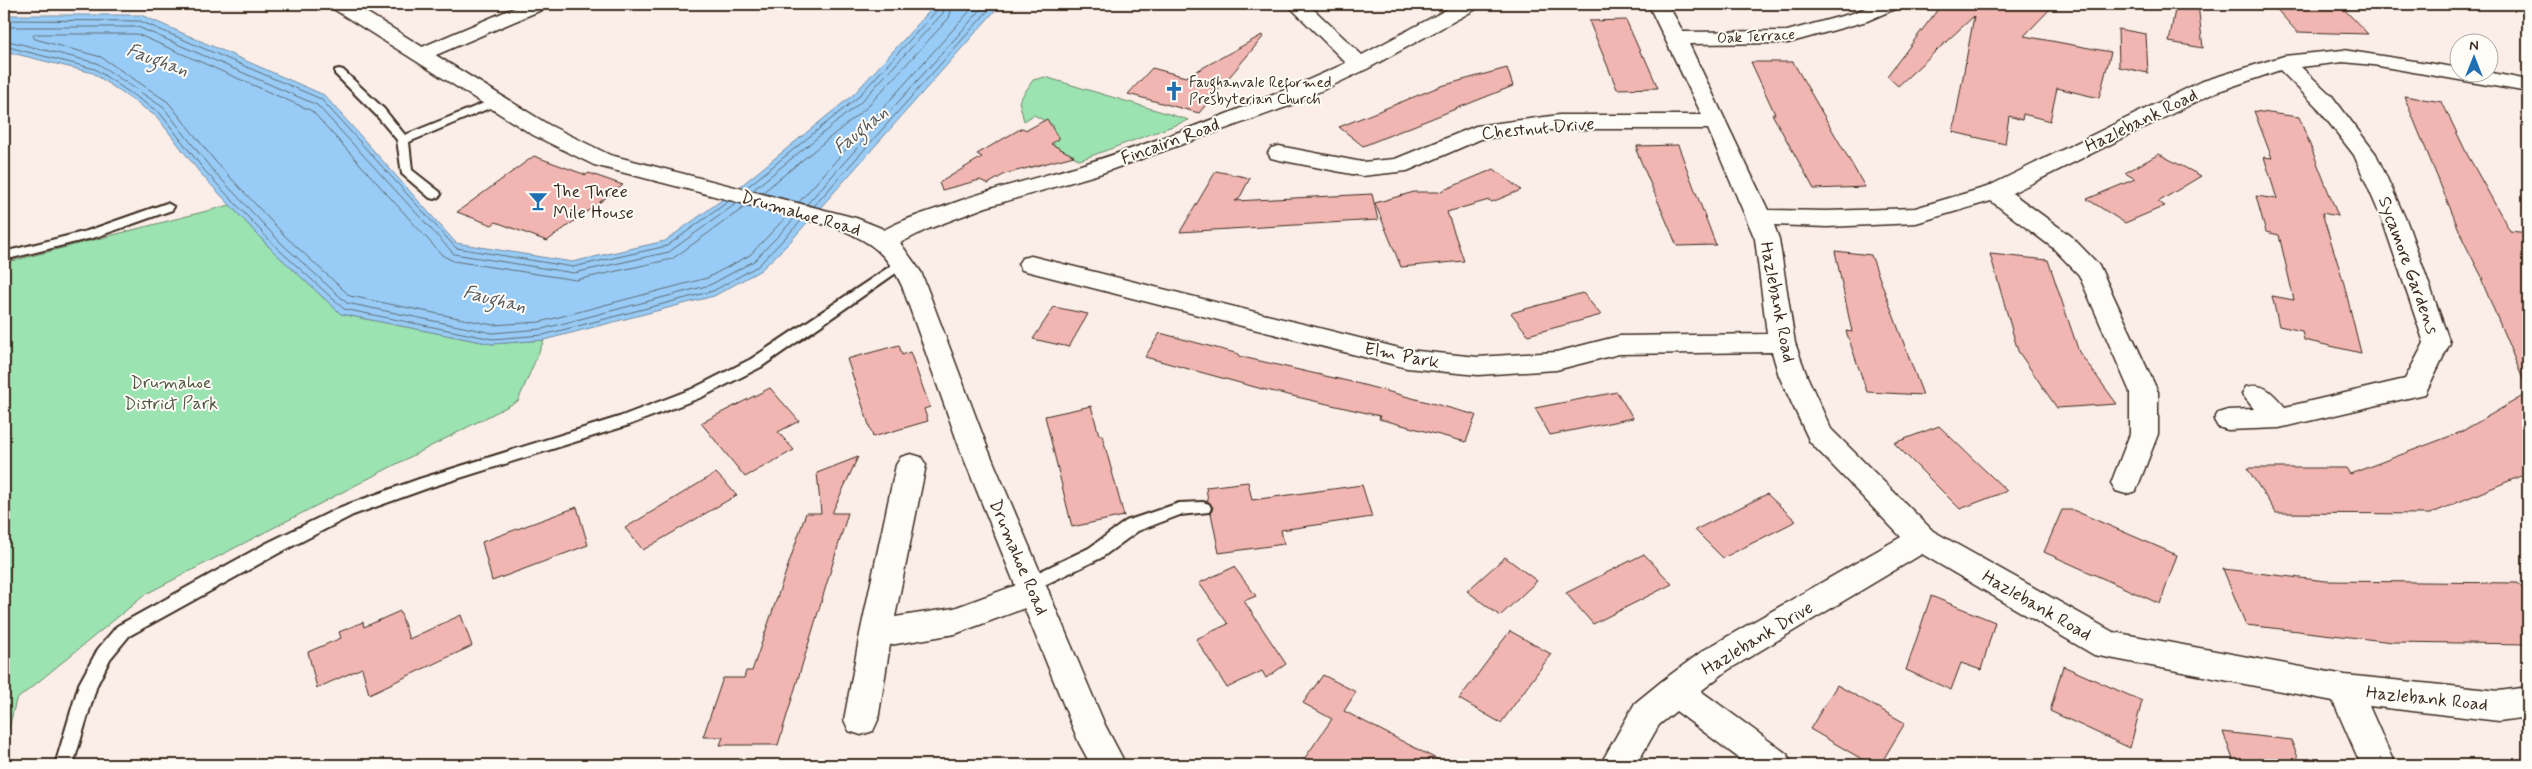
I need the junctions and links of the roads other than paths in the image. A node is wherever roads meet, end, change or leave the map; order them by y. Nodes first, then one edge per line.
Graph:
1 (340, 4) edge
2 (539, 4) edge
3 (1297, 4) edge
4 (1471, 4) edge
5 (1658, 4) edge
6 (1890, 4) edge
7 (1677, 38) junction
8 (422, 54) junction
9 (2284, 62) junction
10 (1360, 64) junction
11 (339, 72) dead end
12 (2528, 86) edge
13 (498, 102) junction
14 (1716, 122) junction
15 (403, 140) junction
16 (1278, 153) dead end
17 (1995, 192) junction
18 (435, 195) dead end
19 (167, 207) dead end
20 (1759, 217) junction
21 (894, 250) junction
22 (4, 256) edge
23 (1031, 264) dead end
24 (1782, 343) junction
25 (2256, 394) dead end
26 (2279, 418) junction
27 (2228, 420) dead end
28 (911, 465) dead end
29 (2126, 483) dead end
30 (1203, 508) dead end
31 (1922, 539) junction
32 (1032, 588) junction
33 (876, 634) junction
34 (2345, 689) junction
35 (1674, 691) junction
36 (2528, 702) edge
37 (861, 720) dead end
38 (64, 765) edge
39 (1109, 765) edge
40 (1617, 765) edge
41 (1775, 765) edge
42 (2378, 765) edge

1 - 8 street, Drumahoe Road
2 - 8 street
3 - 10 street
4 - 10 street, Fincairn Road
5 - 7 street, Hazlebank Road
6 - 7 street, Oak Terrace
7 - 14 street, Hazlebank Road
8 - 13 street, Drumahoe Road
9 - 12 street, Hazlebank Road
9 - 17 street, Hazlebank Road
9 - 26 street, Sycamore Gardens
10 - 21 street, Fincairn Road
11 - 15 lane
13 - 15 lane
13 - 21 street, Drumahoe Road
14 - 16 street, Chestnut Drive
14 - 20 street, Hazlebank Road
15 - 18 lane
17 - 20 street, Hazlebank Road
17 - 29 street
19 - 22 lane
20 - 24 street, Hazlebank Road
21 - 32 street, Drumahoe Road
21 - 38 lane
23 - 24 street, Elm Park
24 - 31 street, Hazlebank Road
25 - 26 street
26 - 27 street, Sycamore Gardens
28 - 33 street
30 - 32 lane
31 - 34 street, Hazlebank Road
31 - 35 street, Hazlebank Drive
32 - 33 street
32 - 39 street, Drumahoe Road
33 - 37 street
34 - 36 street, Hazlebank Road
34 - 42 street
35 - 40 street, Hazlebank Drive
35 - 41 street

